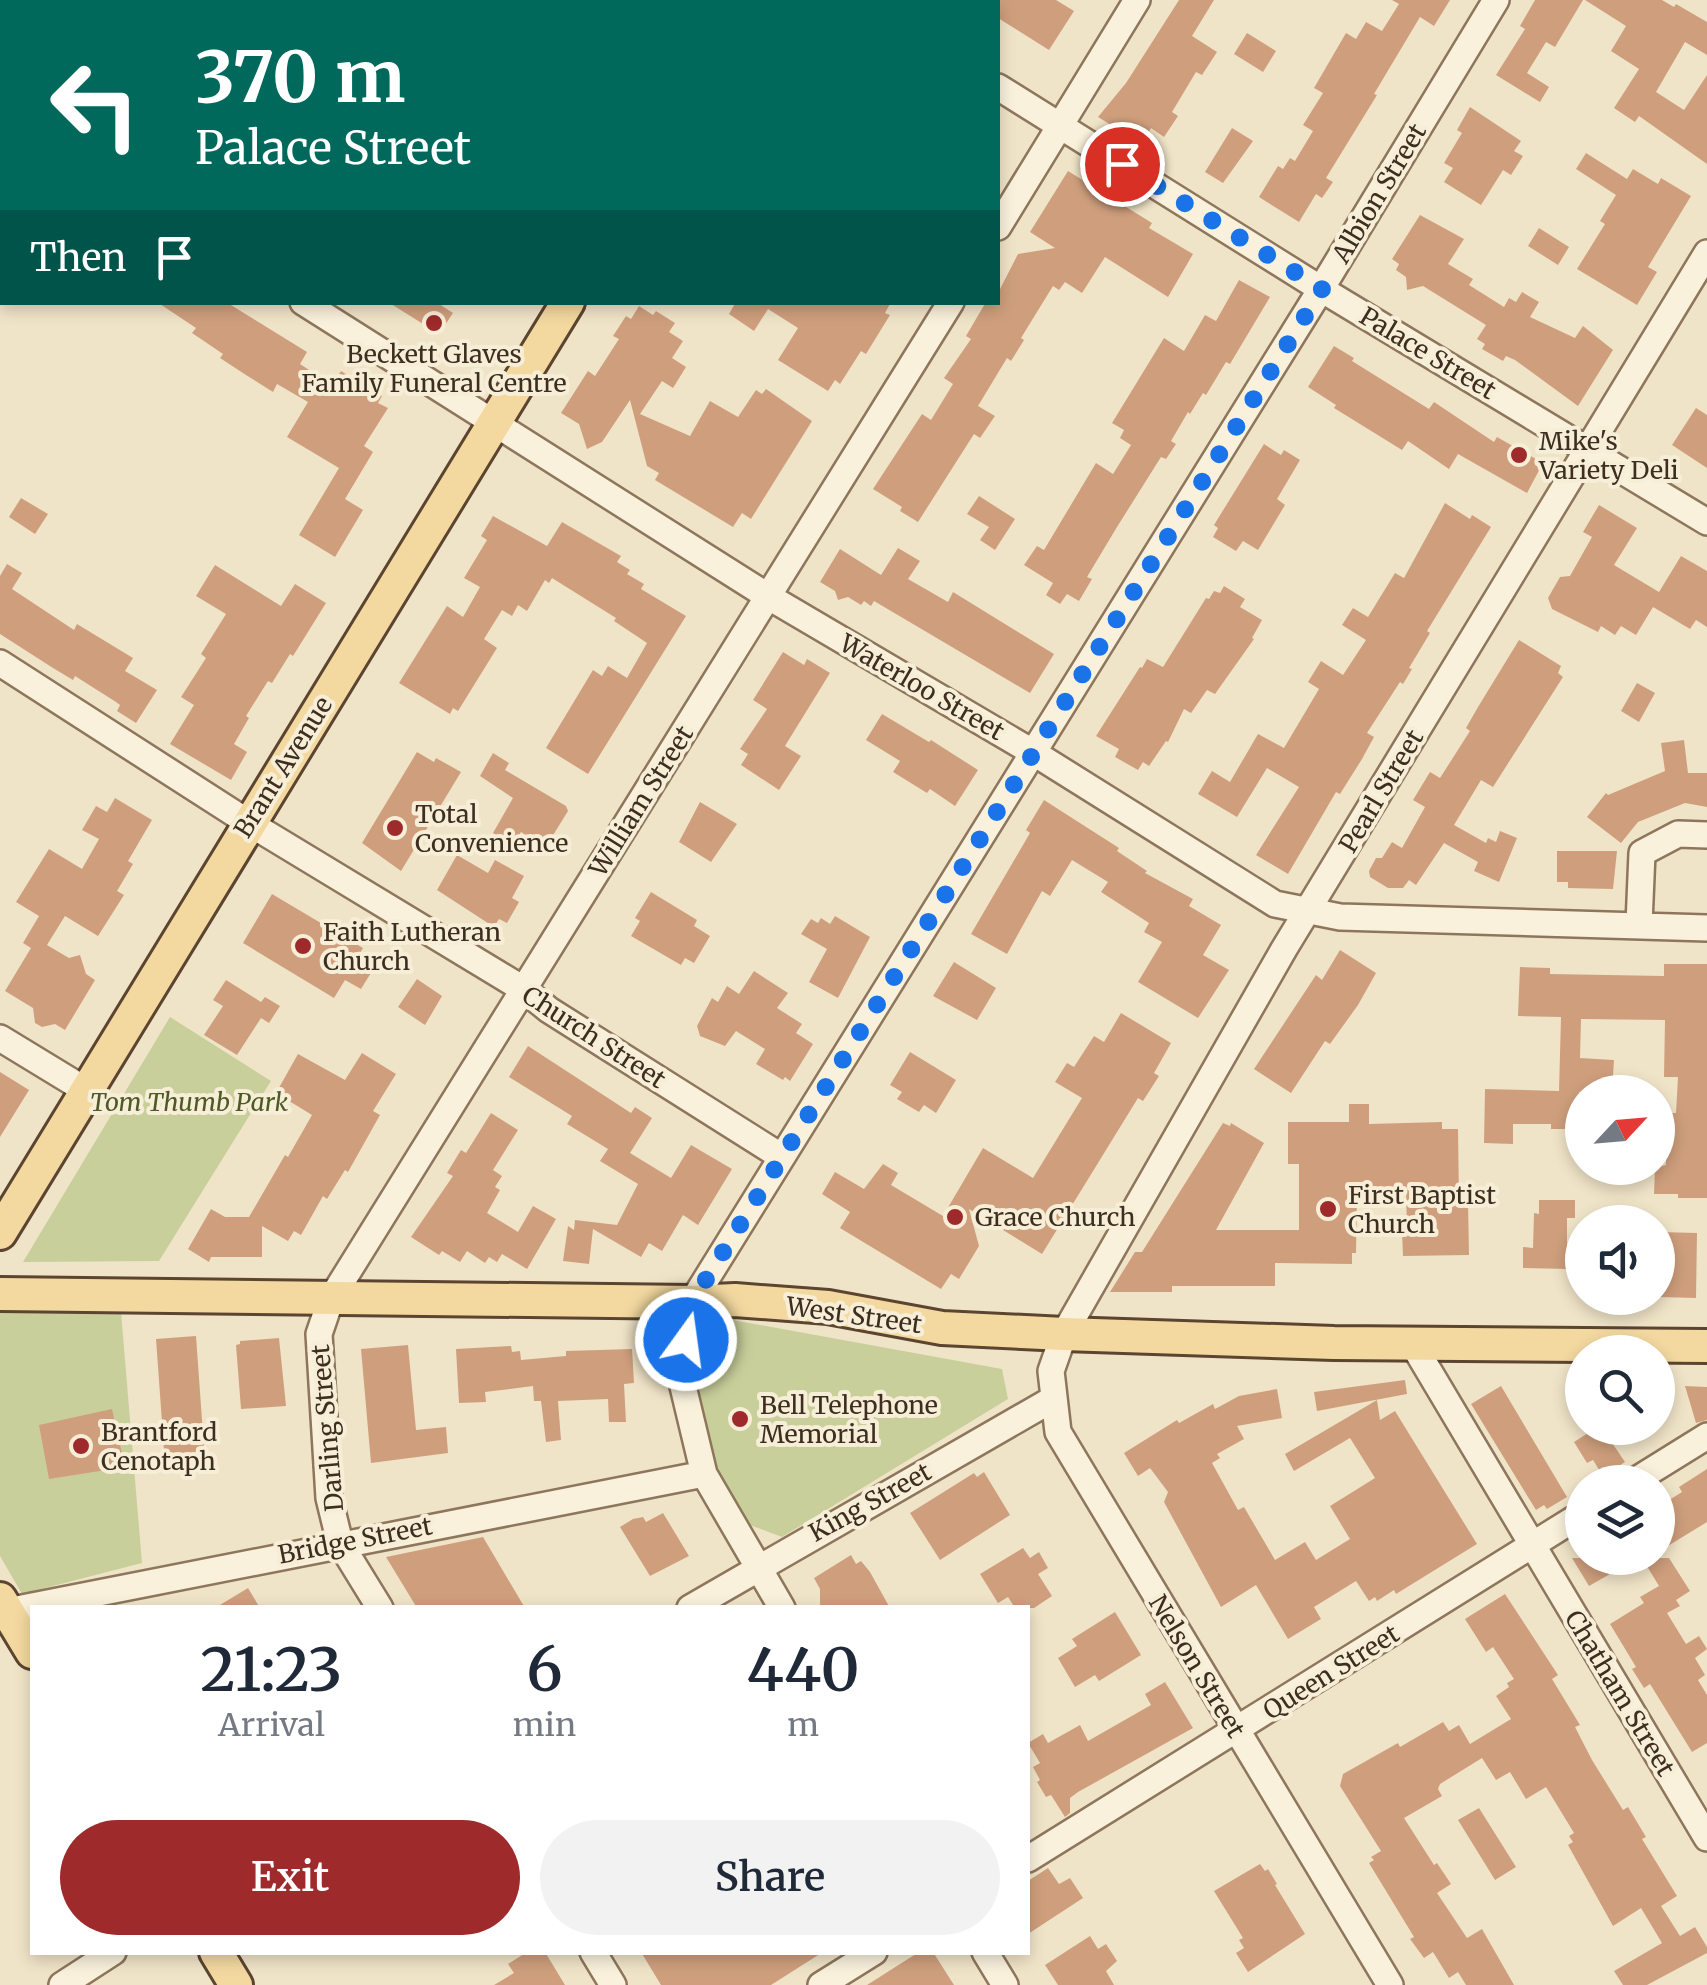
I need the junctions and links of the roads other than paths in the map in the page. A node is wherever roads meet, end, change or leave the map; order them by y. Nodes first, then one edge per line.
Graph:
1 (1137, 0) edge
2 (1496, 0) edge
3 (1000, 88) edge
4 (1060, 126) junction
5 (1000, 224) edge
6 (1707, 253) edge
7 (1322, 289) junction
8 (308, 305) edge
9 (566, 305) edge
10 (949, 305) edge
11 (494, 424) junction
12 (1588, 448) junction
13 (1707, 522) edge
14 (769, 597) junction
15 (0, 663) edge
16 (1034, 753) junction
17 (249, 823) junction
18 (1707, 835) edge
19 (1308, 910) junction
20 (1639, 924) junction
21 (1707, 928) edge
22 (523, 989) junction
23 (0, 1038) edge
24 (87, 1090) junction
25 (782, 1157) junction
26 (0, 1233) edge
27 (0, 1294) edge
28 (331, 1299) junction
29 (692, 1302) junction
30 (1064, 1334) junction
31 (1411, 1341) junction
32 (1707, 1346) edge
33 (1052, 1399) junction
34 (1707, 1436) edge
35 (1660, 1465) edge
36 (704, 1474) junction
37 (1565, 1525) edge
38 (340, 1543) junction
39 (1532, 1546) junction
40 (758, 1566) junction
41 (4, 1605) edge
42 (378, 1605) edge
43 (695, 1605) edge
44 (780, 1605) edge
45 (30, 1649) edge
46 (1236, 1732) junction
47 (1707, 1838) edge
48 (1030, 1859) edge
49 (108, 1955) edge
50 (218, 1955) edge
51 (595, 1955) edge
52 (869, 1955) edge
53 (987, 1955) edge
54 (62, 1985) edge
55 (236, 1985) edge
56 (613, 1985) edge
57 (821, 1985) edge
58 (1005, 1985) edge
59 (1390, 1985) edge

1 - 4 street
2 - 7 street, Albion Street
3 - 4 street, Palace Street
4 - 5 street
4 - 7 street, Palace Street
6 - 12 street, Pearl Street
7 - 12 street, Palace Street
7 - 16 street, Albion Street
8 - 11 street, Waterloo Street
9 - 11 main road, Brant Avenue
10 - 14 street, William Street
11 - 14 street, Waterloo Street
11 - 17 main road, Brant Avenue
12 - 13 street, Palace Street
12 - 19 street, Pearl Street
14 - 16 street, Waterloo Street
14 - 22 street, William Street
15 - 17 street, Church Street
16 - 19 street, Waterloo Street
16 - 25 street, Albion Street
17 - 22 street, Church Street
17 - 24 main road, Brant Avenue
18 - 20 street
19 - 20 street, Waterloo Street
19 - 30 street, Pearl Street
20 - 21 street, Waterloo Street
22 - 25 street, Church Street
22 - 28 street, William Street
23 - 24 street
24 - 26 main road, Brant Avenue
25 - 29 street, Albion Street
27 - 28 main road, West Street
28 - 29 main road, West Street
28 - 38 street, Darling Street
29 - 30 main road, West Street
29 - 36 street
30 - 31 main road, West Street
30 - 33 street, Nelson Street
31 - 32 main road, West Street
31 - 39 street, Chatham Street
33 - 40 street, King Street
33 - 46 street, Nelson Street
34 - 35 street
36 - 38 street, Bridge Street
36 - 40 street
37 - 39 street, Queen Street
38 - 41 street, Bridge Street
38 - 42 street, Darling Street
39 - 46 street, Queen Street
39 - 47 street, Chatham Street
40 - 43 street, King Street
40 - 44 street
41 - 45 main road
46 - 48 street, Queen Street
46 - 59 street, Nelson Street
49 - 54 street
50 - 55 main road
51 - 56 street
52 - 57 street
53 - 58 street

